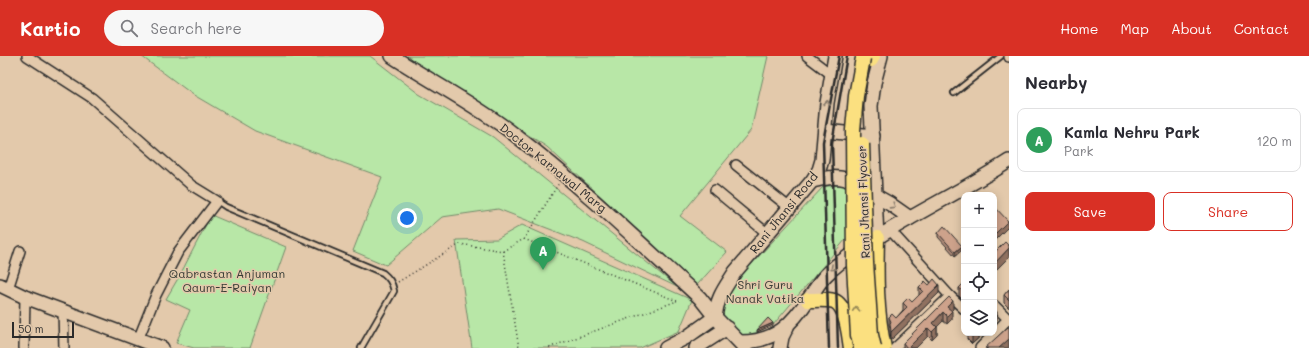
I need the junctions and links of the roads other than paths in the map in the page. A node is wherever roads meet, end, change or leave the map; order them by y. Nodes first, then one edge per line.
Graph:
1 (27, 56) edge
2 (392, 56) edge
3 (806, 56) edge
4 (835, 56) edge
5 (863, 56) edge
6 (872, 56) edge
7 (881, 56) edge
8 (1001, 56) edge
9 (832, 75) junction
10 (954, 93) dead end
11 (825, 131) junction
12 (873, 136) junction
13 (1009, 161) edge
14 (736, 165) dead end
15 (812, 182) junction
16 (715, 190) dead end
17 (875, 195) junction
18 (216, 201) junction
19 (790, 208) junction
20 (910, 218) junction
21 (890, 230) junction
22 (768, 234) junction
23 (877, 238) junction
24 (20, 251) dead end
25 (4, 287) edge
26 (950, 296) junction
27 (25, 297) junction
28 (700, 298) junction
29 (718, 298) junction
30 (808, 300) junction
31 (961, 307) edge
32 (997, 308) edge
33 (63, 310) junction
34 (715, 317) junction
35 (1009, 319) edge
36 (787, 327) junction
37 (727, 328) junction
38 (138, 340) junction
39 (743, 345) edge
40 (24, 348) edge
41 (64, 348) edge
42 (162, 348) edge
43 (361, 348) edge
44 (666, 348) edge
45 (696, 348) edge
46 (780, 348) edge
47 (851, 348) edge
48 (861, 348) edge
49 (874, 348) edge
50 (884, 348) edge
51 (895, 348) edge
52 (980, 348) edge

1 - 18 street
2 - 28 main road, Doctor Karnawal Marg
3 - 9 street
4 - 9 main road, Rani Jhansi Road
48 -> 5 main road, Rani Jhansi Flyover, bridge
6 - 49 main road, Rani Jhansi Flyover, bridge
7 - 12 main road
8 - 10 lane
11 -> 9 main road, Rani Jhansi Road
11 - 12 main road
11 - 15 main road, Rani Jhansi Road
12 - 17 main road
13 - 20 main road
14 - 19 street
15 - 17 main road
15 - 19 main road, Rani Jhansi Road
16 - 22 street
17 -> 20 main road
17 - 23 main road
18 - 38 street
18 - 43 lane
19 - 22 main road, Rani Jhansi Road
20 - 21 main road
21 - 23 main road
21 - 26 street
22 - 29 main road, Rani Jhansi Road
23 -> 30 main road
23 - 50 main road
24 - 25 street
25 - 27 main road
26 - 31 street
26 - 51 street
27 - 33 main road
27 - 40 street
28 - 29 main road
28 - 34 main road, Doctor Karnawal Marg
29 - 34 main road, Rani Jhansi Road
30 - 36 main road
30 - 47 main road
32 - 35 street
33 - 38 main road
33 - 41 street
34 - 37 main road
34 - 44 main road
35 - 52 street
36 - 39 main road
36 - 46 main road
37 - 39 main road
37 - 45 main road
38 - 42 main road

